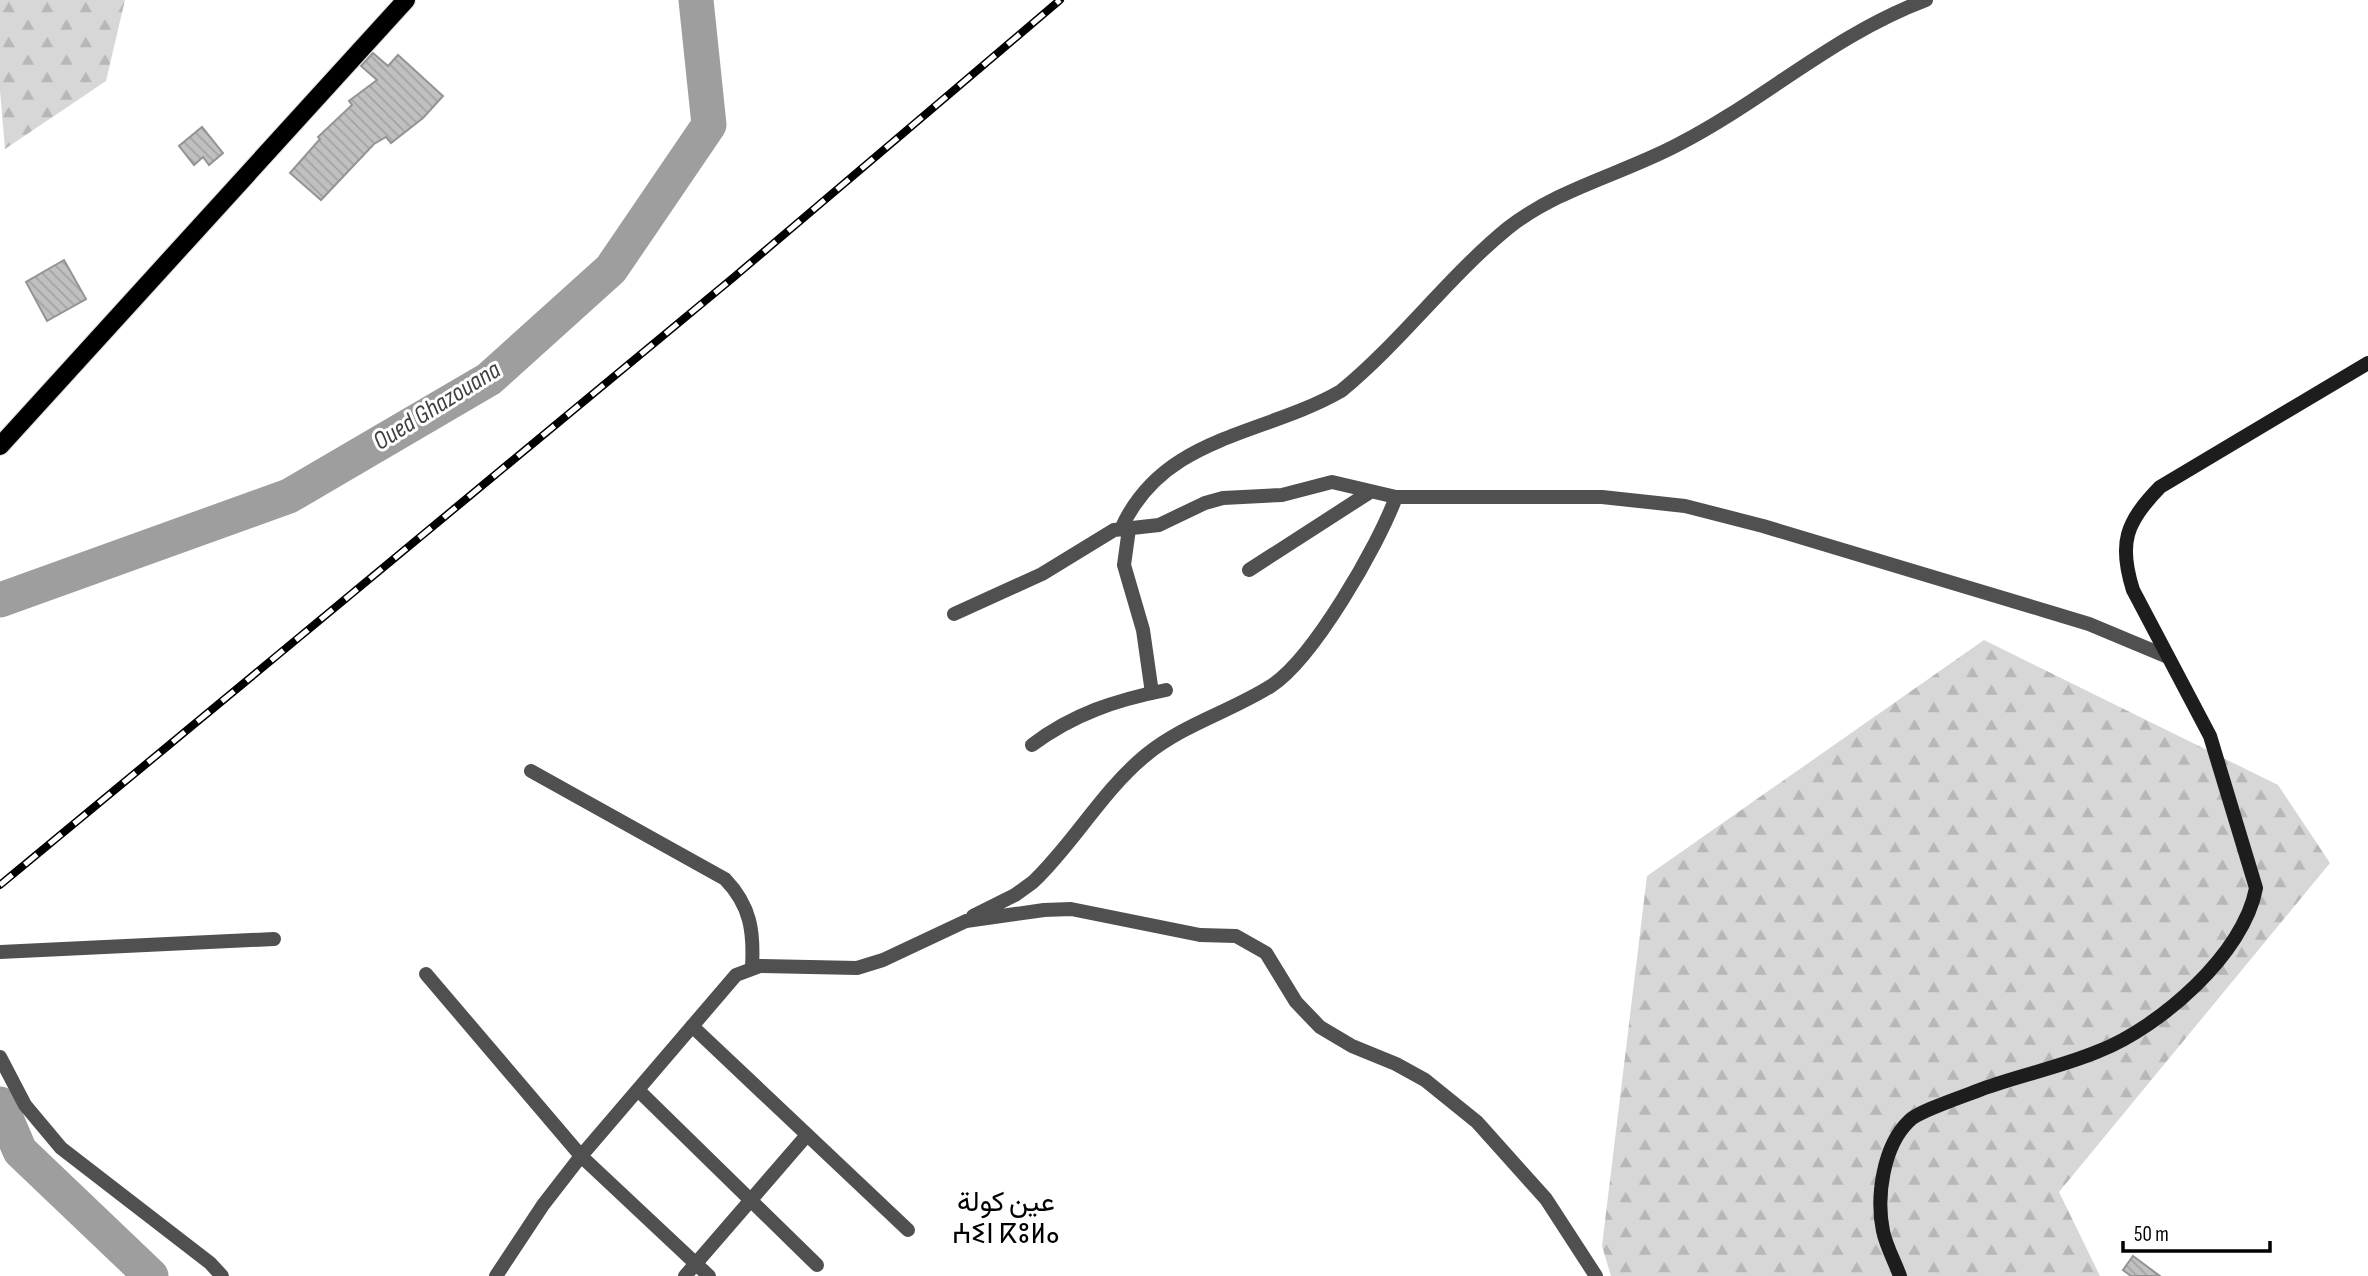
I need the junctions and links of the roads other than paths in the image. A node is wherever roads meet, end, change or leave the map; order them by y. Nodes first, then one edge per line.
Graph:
1 (406, 0) edge
2 (1926, 0) edge
3 (2368, 363) edge
4 (0, 446) edge
5 (1370, 492) junction
6 (1396, 498) junction
7 (1125, 529) junction
8 (1249, 570) dead end
9 (954, 614) dead end
10 (2168, 657) junction
11 (1032, 745) dead end
12 (531, 771) dead end
13 (965, 921) junction
14 (274, 939) dead end
15 (0, 952) edge
16 (752, 967) junction
17 (426, 974) dead end
18 (692, 1026) junction
19 (0, 1057) edge
20 (638, 1090) junction
21 (807, 1135) junction
22 (581, 1156) junction
23 (751, 1200) junction
24 (908, 1230) dead end
25 (696, 1264) junction
26 (817, 1265) dead end
27 (222, 1276) edge
28 (496, 1276) edge
29 (685, 1276) edge
30 (709, 1276) edge
31 (1596, 1276) edge
32 (1900, 1276) edge

1 - 4 main road
2 - 7 street
3 - 10 main road
5 - 6 street
5 - 7 street
5 - 8 street
6 - 10 street
6 - 13 street
7 - 9 street
7 - 11 street
10 - 32 main road
12 - 16 street
13 - 16 street
13 - 31 street
14 - 15 street
16 - 18 street
17 - 22 street
18 - 20 street
18 - 21 street
19 - 27 street
20 - 22 street
20 - 23 street
21 - 23 street
21 - 24 street
22 - 25 street
22 - 28 street
23 - 25 street
23 - 26 street
25 - 29 street
25 - 30 street

